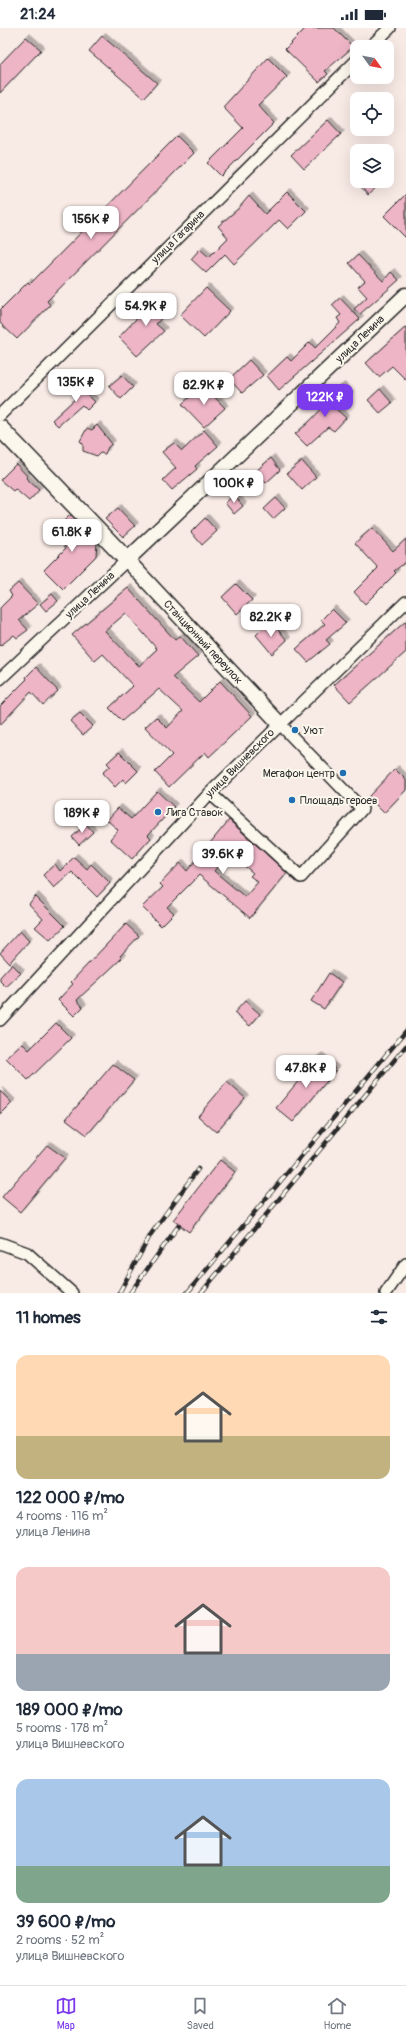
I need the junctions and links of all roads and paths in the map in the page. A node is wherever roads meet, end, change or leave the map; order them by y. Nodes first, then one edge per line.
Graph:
1 (390, 28) edge
2 (377, 40) edge
3 (350, 67) edge
4 (406, 295) edge
5 (0, 414) edge
6 (0, 428) edge
7 (127, 560) junction
8 (406, 602) edge
9 (0, 679) edge
10 (279, 723) junction
11 (210, 793) junction
12 (0, 1020) edge
13 (0, 1243) edge
14 (406, 1264) edge
15 (72, 1293) edge
16 (386, 1293) edge

1 - 2 street
3 - 5 street, улица Гагарина
4 - 7 street, улица Ленина
6 - 7 main road
7 - 9 street, улица Ленина
7 - 10 street, Станционный переулок
8 - 10 street, улица Вишневского
10 - 11 street, улица Вишневского
10 - 11 street
11 - 12 street, улица Вишневского
13 - 15 street
14 - 16 street

